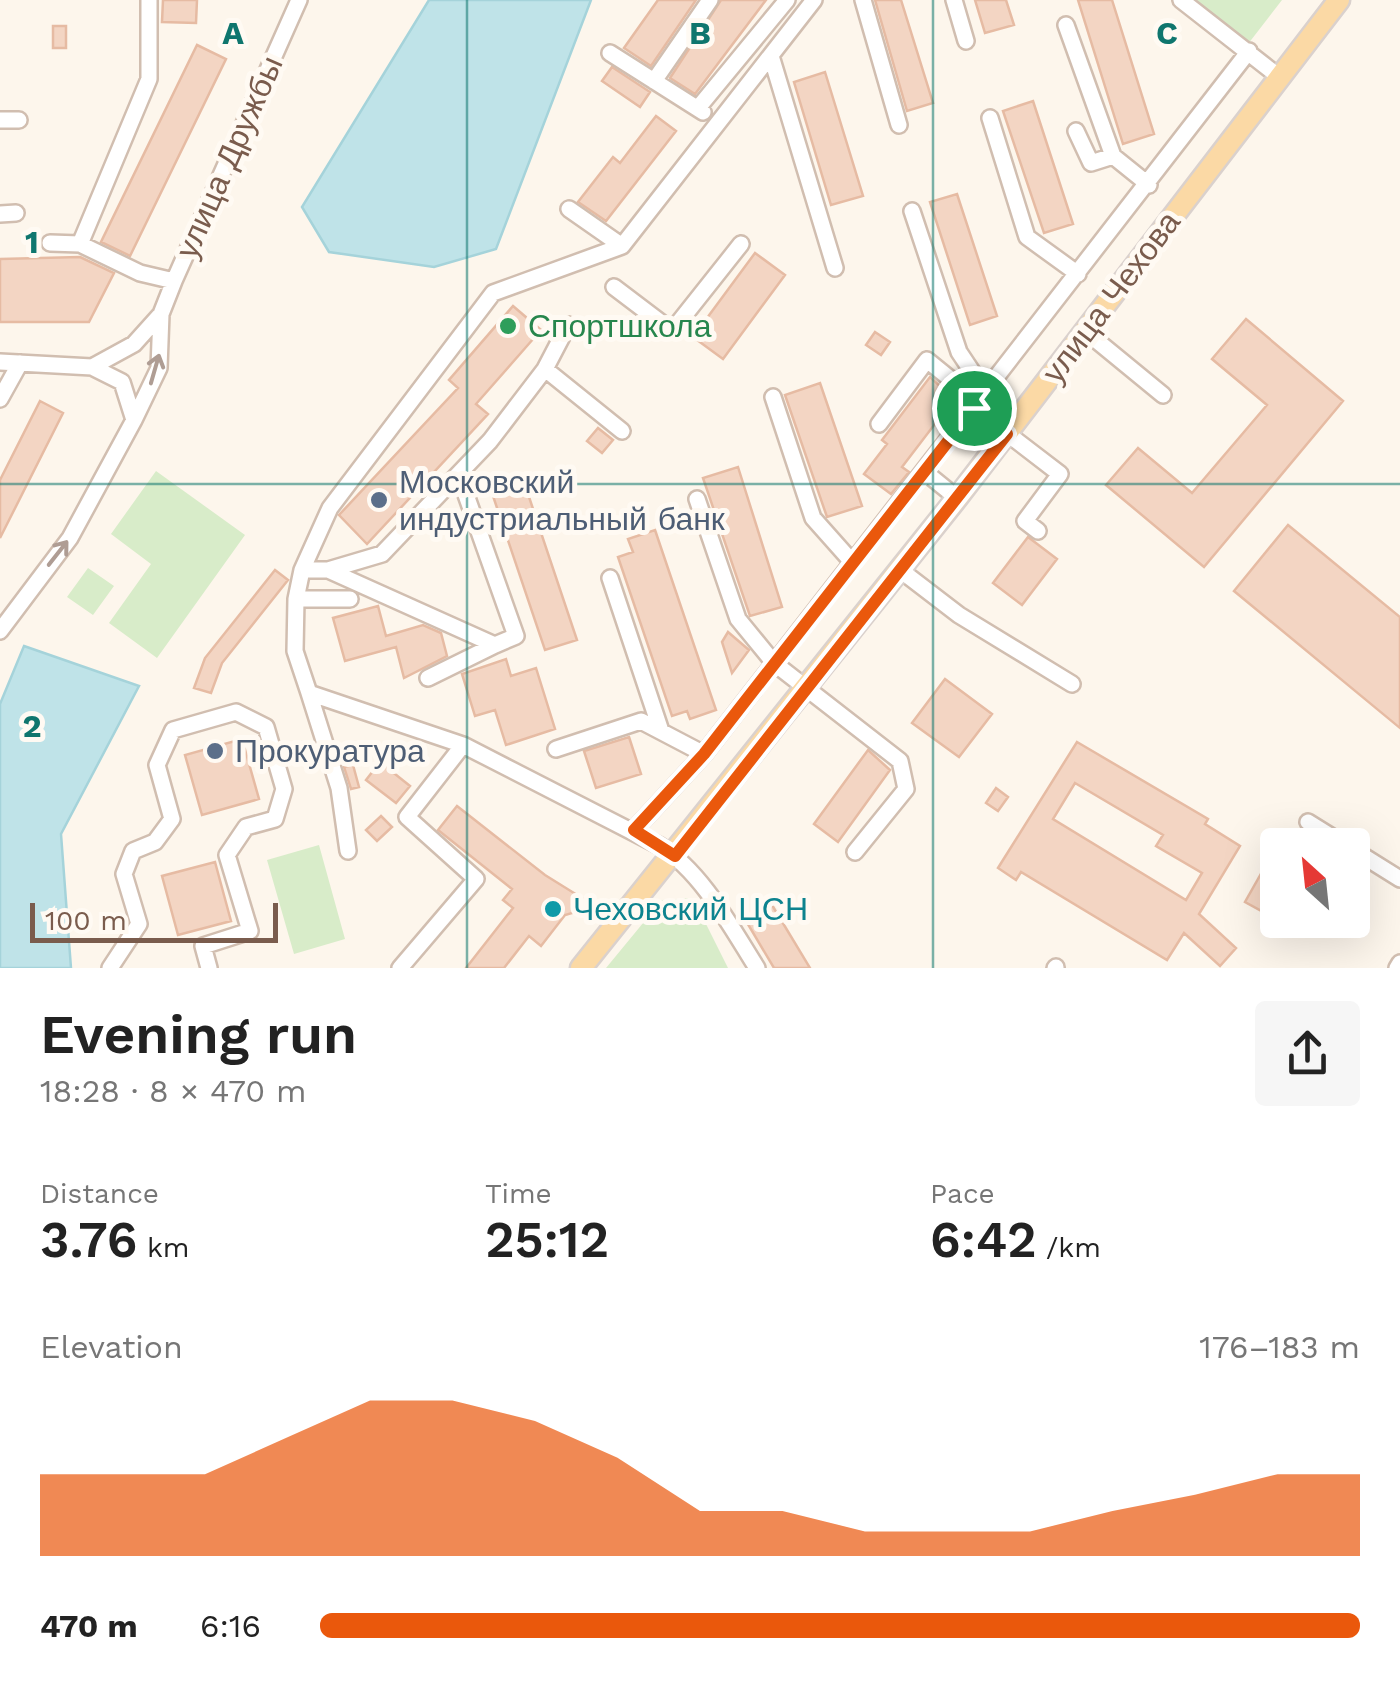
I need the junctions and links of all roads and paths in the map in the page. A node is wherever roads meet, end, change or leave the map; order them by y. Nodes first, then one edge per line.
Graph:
1 (149, 0) edge
2 (299, 0) edge
3 (710, 0) edge
4 (787, 0) edge
5 (814, 0) edge
6 (863, 0) edge
7 (954, 0) edge
8 (1182, 0) edge
9 (1339, 0) edge
10 (1066, 25) dead end
11 (966, 41) dead end
12 (1249, 51) junction
13 (610, 53) dead end
14 (770, 56) junction
15 (1278, 76) junction
16 (654, 81) junction
17 (698, 108) junction
18 (990, 118) dead end
19 (0, 120) edge
20 (19, 120) dead end
21 (719, 122) junction
22 (899, 125) dead end
23 (1076, 131) dead end
24 (1113, 156) junction
25 (1149, 185) junction
26 (569, 208) dead end
27 (912, 212) dead end
28 (50, 243) dead end
29 (80, 244) junction
30 (741, 244) dead end
31 (622, 246) junction
32 (835, 268) dead end
33 (1078, 274) junction
34 (174, 281) junction
35 (614, 287) dead end
36 (161, 314) junction
37 (568, 325) dead end
38 (1085, 331) junction
39 (0, 362) edge
40 (20, 363) junction
41 (92, 367) junction
42 (545, 368) junction
43 (1163, 396) dead end
44 (773, 397) dead end
45 (0, 400) edge
46 (974, 408) junction
47 (134, 420) junction
48 (879, 424) dead end
49 (622, 431) dead end
50 (1007, 434) junction
51 (925, 472) junction
52 (459, 475) junction
53 (957, 498) junction
54 (696, 499) dead end
55 (1038, 531) dead end
56 (853, 563) junction
57 (302, 570) junction
58 (328, 570) junction
59 (900, 570) junction
60 (610, 578) dead end
61 (296, 599) junction
62 (350, 600) dead end
63 (0, 631) edge
64 (495, 645) junction
65 (774, 663) junction
66 (428, 678) dead end
67 (1072, 684) dead end
68 (807, 687) junction
69 (309, 693) junction
70 (661, 731) junction
71 (463, 745) junction
72 (556, 749) dead end
73 (704, 754) junction
74 (1308, 822) dead end
75 (1318, 828) edge
76 (634, 830) junction
77 (348, 851) dead end
78 (855, 852) dead end
79 (675, 856) junction
80 (1370, 860) edge
81 (1400, 878) edge
82 (110, 968) edge
83 (209, 968) edge
84 (400, 968) edge
85 (581, 968) edge
86 (757, 968) edge

1 - 29 street
2 - 34 street, улица Дружбы
3 - 16 street
4 - 17 street
5 - 14 street
6 - 22 street
7 - 11 street
8 - 12 street
9 - 15 main road, улица Чехова
10 - 24 street
12 - 15 street
12 - 25 street
13 - 16 street
14 - 21 street
14 - 32 street
15 - 38 main road, улица Чехова
16 - 17 street
17 - 21 street
18 - 33 street
19 - 20 street
21 - 31 street
23 - 24 street
24 - 25 street
25 - 33 street
26 - 31 street
27 - 46 street
28 - 29 street
29 - 34 street
30 - 35 street
31 - 57 street
33 - 46 street
34 - 36 street, улица Дружбы
36 - 41 street, улица Дружбы
47 -> 36 street, улица Дружбы
37 - 42 street
38 - 43 street
38 - 50 main road, улица Чехова
39 - 40 street
40 - 41 street
40 - 45 street
41 - 47 street
42 - 49 street
42 - 52 street
44 - 56 street
46 - 48 street
46 - 50 street
46 - 51 street
63 -> 47 street, улица Дружбы
50 - 53 main road, улица Чехова
50 - 55 street
51 - 53 street
51 - 56 street
52 - 58 street
52 - 64 street
53 - 59 main road, улица Чехова
54 - 65 street
56 - 65 street
57 - 58 street
57 - 61 street
58 - 64 street
59 - 67 street
59 - 68 main road, улица Чехова
60 - 70 street
61 - 62 street
61 - 69 street
64 - 66 street
65 - 68 street
65 - 73 street
68 - 78 street
68 - 79 main road, улица Чехова
69 - 71 street
69 - 77 street
70 - 72 street
70 - 73 street
71 - 76 street
71 - 84 street
73 - 76 street
74 - 75 street
76 - 79 street
79 - 85 main road, улица Чехова
79 - 86 street
80 - 81 street
82 - 83 street

